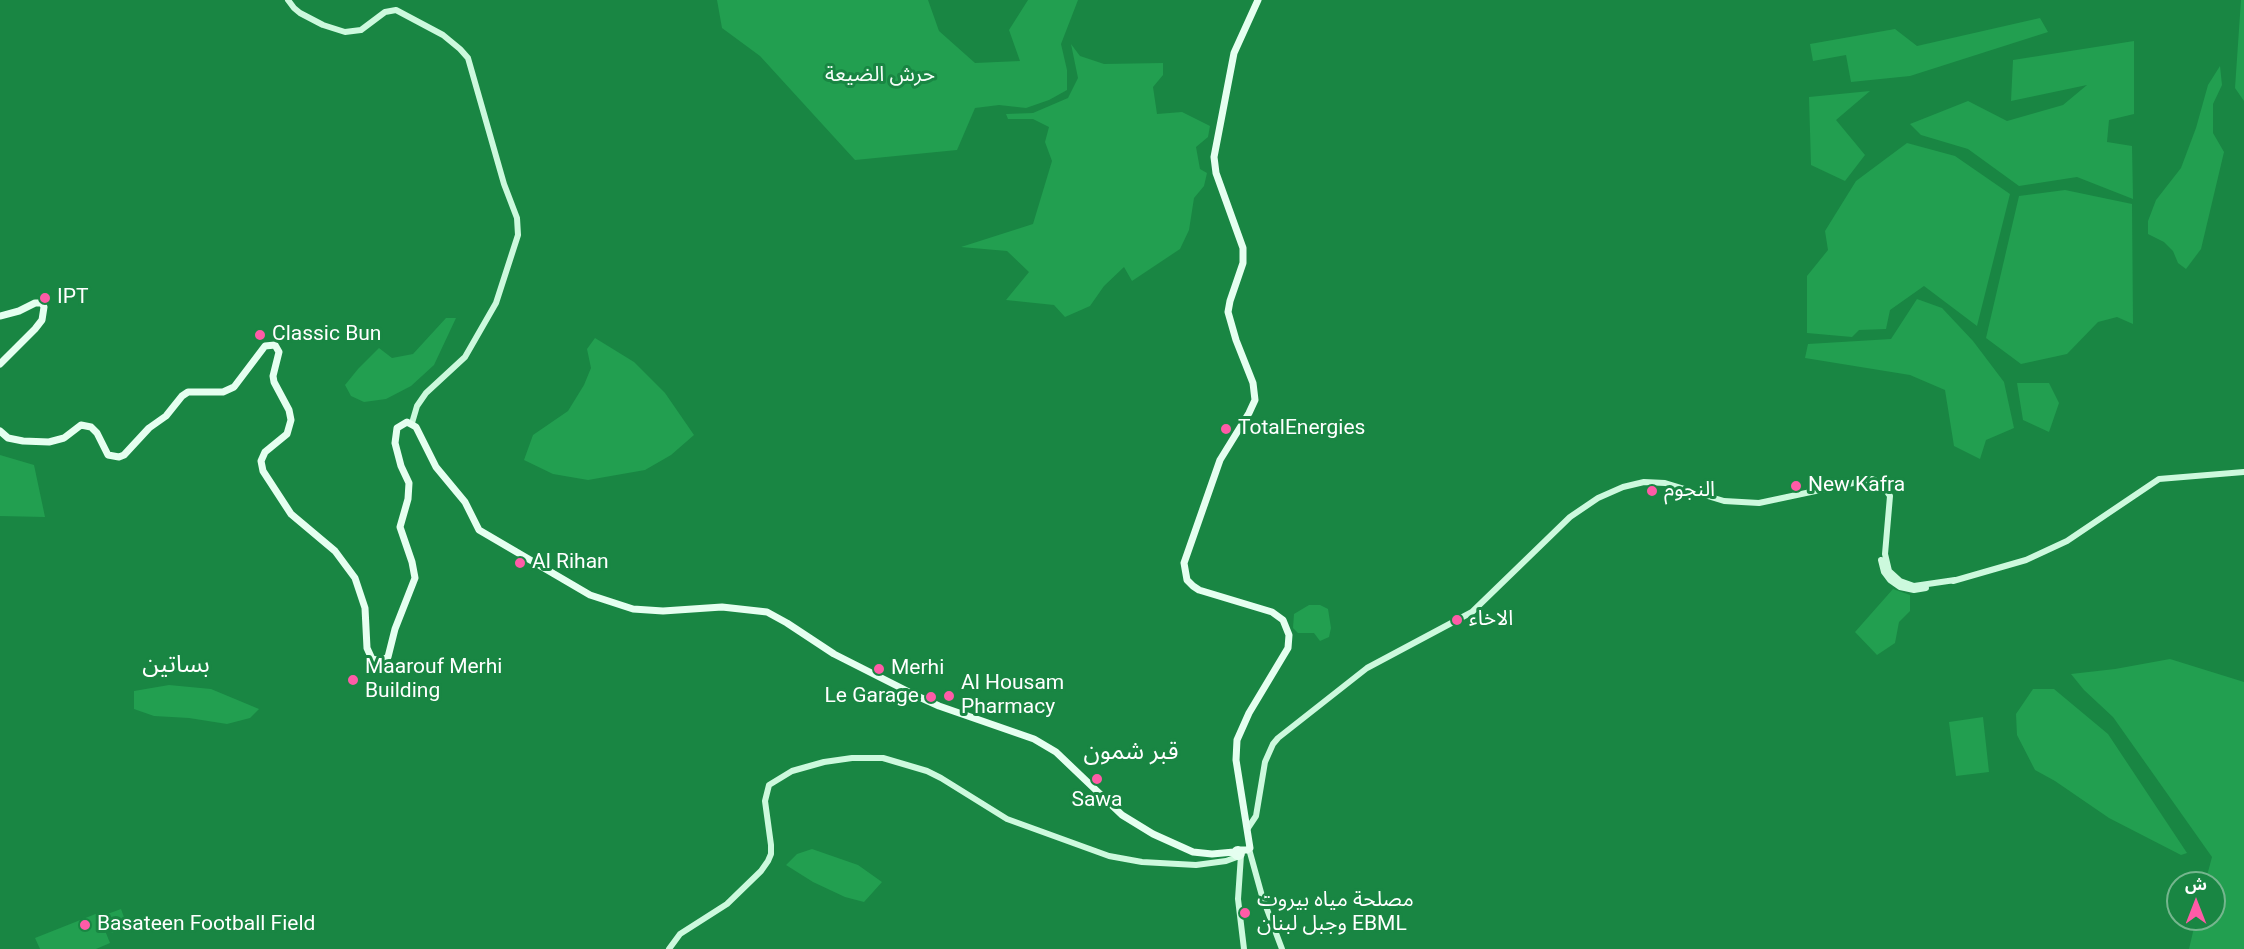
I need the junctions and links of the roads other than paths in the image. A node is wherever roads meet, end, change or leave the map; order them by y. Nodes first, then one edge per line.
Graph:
1 (288, 0) edge
2 (1258, 0) edge
3 (0, 316) edge
4 (0, 364) edge
5 (417, 406) junction
6 (403, 423) junction
7 (412, 423) junction
8 (0, 431) edge
9 (2244, 472) edge
10 (1248, 828) junction
11 (1249, 849) junction
12 (1238, 853) junction
13 (669, 949) edge
14 (1244, 949) edge
15 (1282, 949) edge

1 - 5 street
2 - 10 main road
3 - 4 main road
5 - 6 street
5 - 7 street
6 - 7 main road
6 - 8 main road
7 - 12 main road
9 - 10 street
10 - 11 main road
11 - 12 main road
11 - 15 street
12 - 13 street
12 - 14 street

